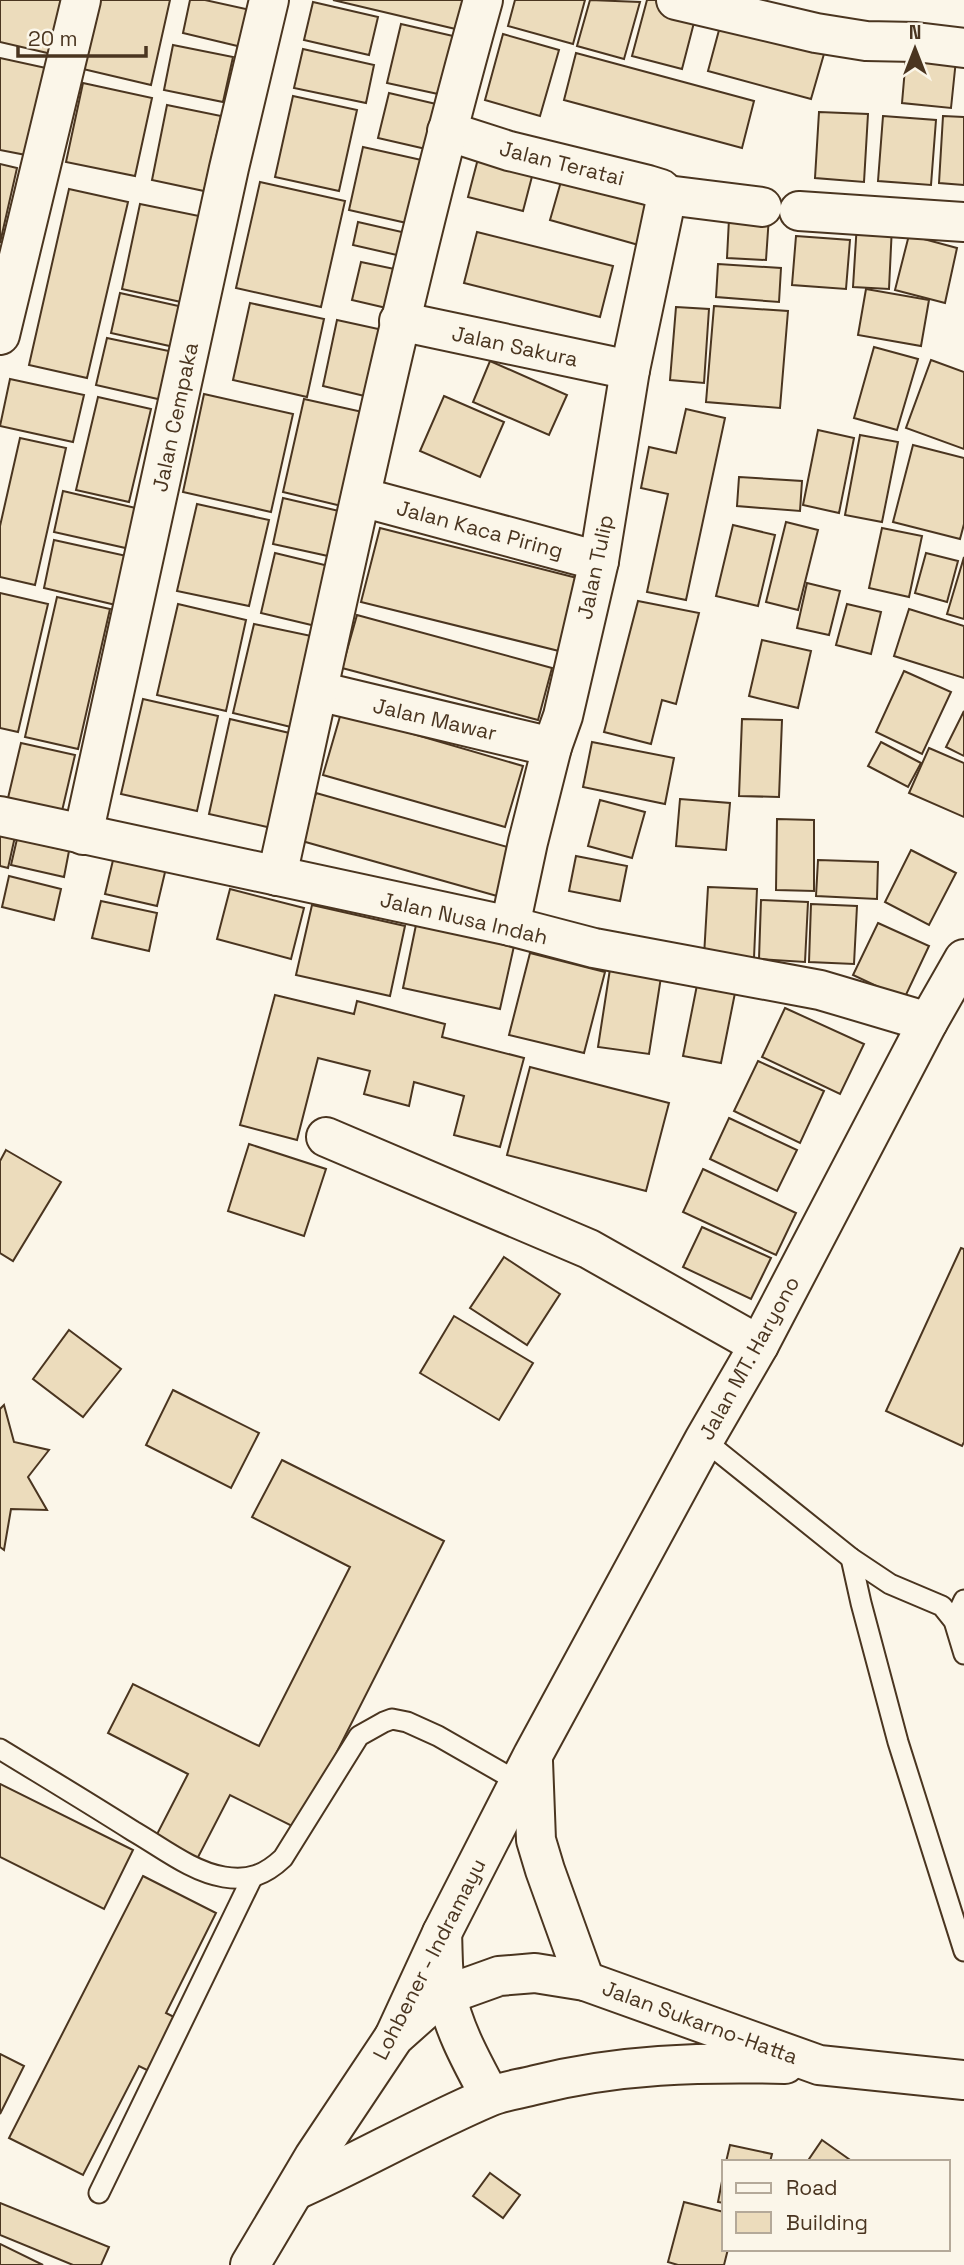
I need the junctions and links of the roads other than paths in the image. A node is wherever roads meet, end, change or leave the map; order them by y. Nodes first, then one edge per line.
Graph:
1 (81, 0) edge
2 (269, 0) edge
3 (484, 0) edge
4 (676, 0) edge
5 (964, 48) edge
6 (447, 131) junction
7 (667, 200) junction
8 (964, 222) edge
9 (400, 321) junction
10 (0, 335) edge
11 (630, 370) junction
12 (361, 497) junction
13 (599, 561) junction
14 (318, 691) junction
15 (552, 747) junction
16 (0, 816) edge
17 (83, 835) junction
18 (277, 876) junction
19 (510, 926) junction
20 (964, 960) edge
21 (928, 1022) junction
22 (326, 1137) dead end
23 (759, 1345) junction
24 (704, 1440) junction
25 (851, 1558) junction
26 (964, 1600) edge
27 (954, 1621) junction
28 (964, 1654) edge
29 (0, 1749) edge
30 (527, 1769) junction
31 (252, 1878) junction
32 (442, 1933) junction
33 (964, 1951) edge
34 (585, 1981) junction
35 (446, 1995) junction
36 (394, 2037) junction
37 (818, 2065) junction
38 (964, 2080) edge
39 (490, 2096) junction
40 (296, 2190) junction
41 (99, 2193) dead end
42 (250, 2265) edge

1 - 10 main road
2 - 17 main road, Jalan Cempaka
3 - 6 main road
4 - 5 main road
6 - 7 main road, Jalan Teratai
6 - 9 main road
7 - 8 main road, Jalan Teratai
7 - 11 main road, Jalan Tulip
9 - 11 main road, Jalan Sakura
9 - 12 main road
11 - 13 main road, Jalan Tulip
12 - 13 main road, Jalan Kaca Piring
12 - 14 main road
13 - 15 main road, Jalan Tulip
14 - 15 main road, Jalan Mawar
14 - 18 main road
15 - 19 main road, Jalan Tulip
16 - 17 main road, Jalan Nusa Indah
17 - 18 main road, Jalan Nusa Indah
18 - 19 main road, Jalan Nusa Indah
19 - 21 main road, Jalan Nusa Indah
20 - 21 main road, Jalan MT. Haryono
21 - 23 main road, Jalan MT. Haryono
22 - 23 main road
23 - 24 main road, Jalan MT. Haryono
24 - 25 lane
24 - 30 main road, Jalan MT. Haryono
25 - 27 lane
25 - 33 lane
26 - 27 lane
27 - 28 lane
29 - 31 lane
30 - 31 lane
30 - 32 main road, Lohbener - Indramayu
30 - 34 main road, Jalan Sukarno-Hatta
31 - 41 lane
32 - 35 main road
32 - 36 main road, Lohbener - Indramayu
34 - 35 main road
34 - 37 main road, Jalan Sukarno-Hatta
35 - 36 main road
35 - 39 main road
36 - 40 main road, Lohbener - Indramayu
37 - 38 main road, Jalan Sukarno-Hatta
37 - 39 main road
39 - 40 main road
40 - 42 main road, Lohbener - Indramayu

